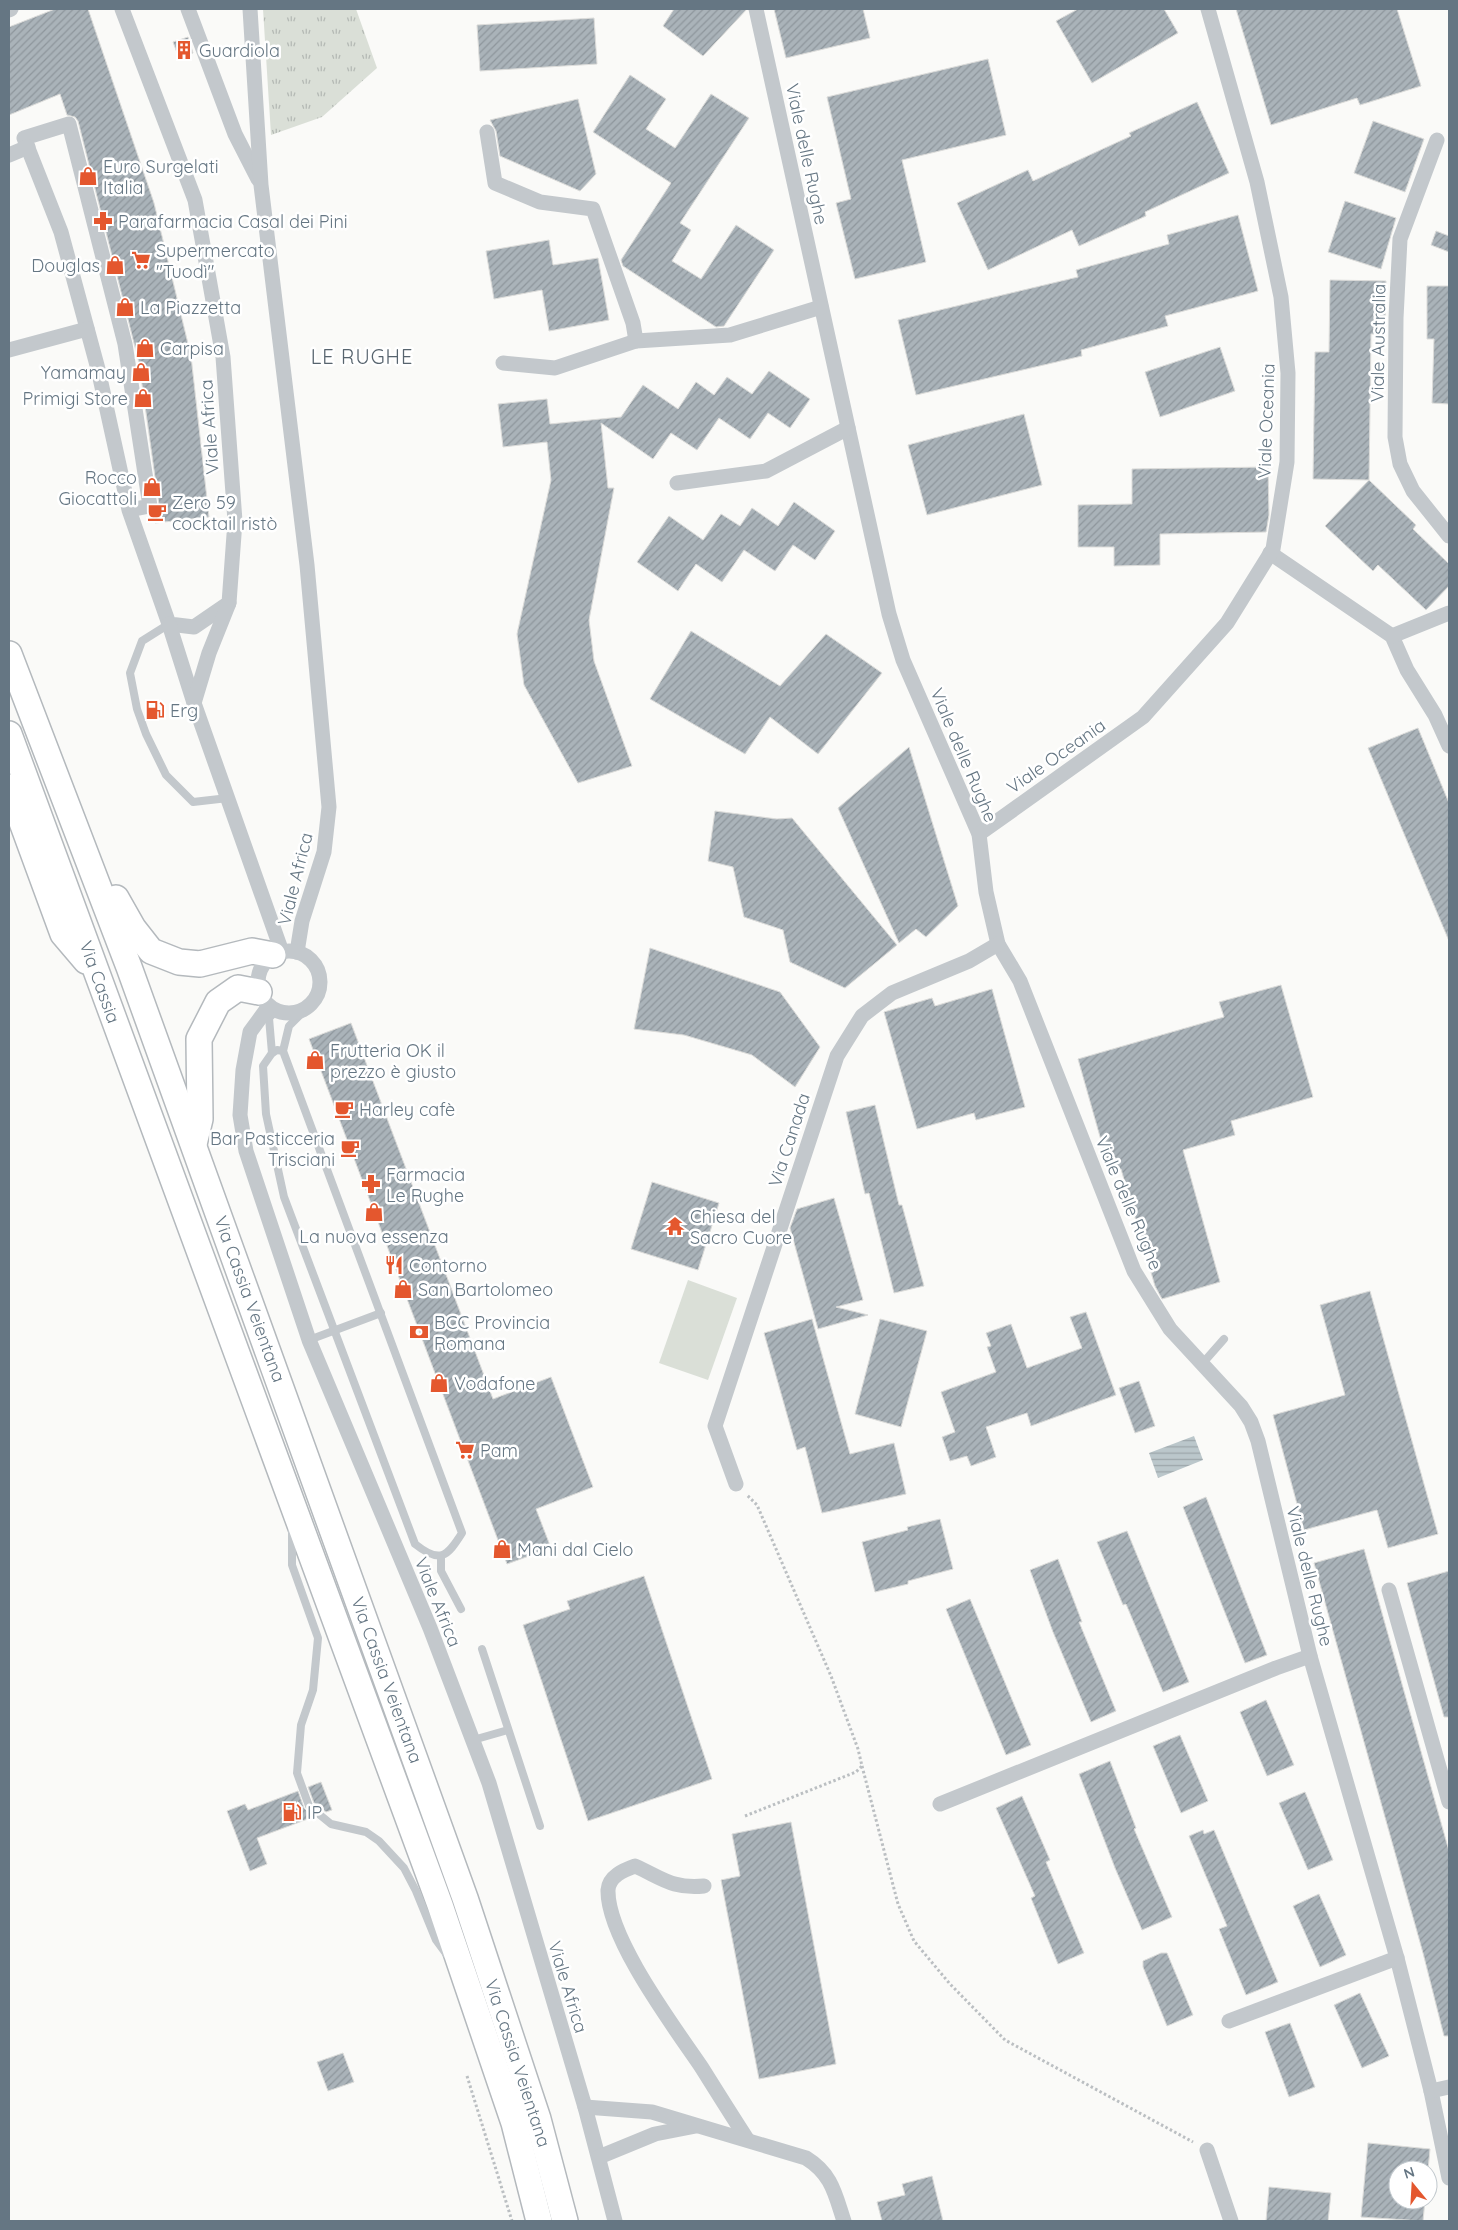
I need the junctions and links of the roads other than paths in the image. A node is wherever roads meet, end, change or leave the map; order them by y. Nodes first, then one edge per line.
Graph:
1 (122, 9) edge
2 (188, 9) edge
3 (250, 9) edge
4 (756, 9) edge
5 (1208, 9) edge
6 (486, 132) dead end
7 (1437, 140) dead end
8 (28, 147) junction
9 (9, 155) edge
10 (262, 185) junction
11 (821, 307) junction
12 (87, 329) junction
13 (636, 341) junction
14 (9, 350) edge
15 (503, 363) dead end
16 (848, 428) junction
17 (677, 483) dead end
18 (128, 510) junction
19 (1449, 536) edge
20 (1270, 553) junction
21 (229, 603) junction
22 (1449, 613) edge
23 (170, 624) junction
24 (1392, 636) junction
25 (9, 654) edge
26 (194, 703) junction
27 (9, 734) edge
28 (1449, 746) edge
29 (9, 787) edge
30 (228, 798) junction
31 (978, 834) junction
32 (86, 857) junction
33 (998, 944) junction
34 (297, 952) junction
35 (277, 953) junction
36 (98, 975) junction
37 (268, 1003) junction
38 (306, 1009) junction
39 (283, 1050) junction
40 (272, 1054) junction
41 (194, 1144) junction
42 (191, 1230) joint
43 (381, 1314) junction
44 (334, 1329) junction
45 (1224, 1339) dead end
46 (309, 1340) junction
47 (1202, 1364) junction
48 (736, 1484) road end
49 (292, 1507) junction
50 (441, 1556) junction
51 (1389, 1590) dead end
52 (461, 1609) dead end
53 (482, 1649) dead end
54 (1310, 1656) junction
55 (508, 1730) junction
56 (474, 1740) junction
57 (1449, 1802) edge
58 (940, 1804) dead end
59 (540, 1826) dead end
60 (704, 1886) dead end
61 (1397, 1958) junction
62 (464, 1976) junction
63 (1229, 2021) dead end
64 (1449, 2087) edge
65 (1431, 2091) junction
66 (584, 2107) junction
67 (698, 2126) junction
68 (747, 2139) junction
69 (1207, 2150) road end
70 (599, 2157) junction
71 (1449, 2178) edge
72 (539, 2221) edge
73 (565, 2221) edge
74 (615, 2221) edge
75 (844, 2221) edge
76 (1231, 2221) edge

1 - 21 street, Viale Africa
2 - 10 street
3 - 10 street, Viale Africa
4 - 11 street, Viale delle Rughe
5 - 20 street, Viale Oceania
6 - 13 street
7 - 19 street, Viale Australia
8 - 9 street
8 - 12 street
8 - 18 street
10 - 34 street, Viale Africa
11 - 13 street
11 - 16 street, Viale delle Rughe
12 - 14 street
12 - 18 street
13 - 15 street
16 - 17 street
16 - 31 street, Viale delle Rughe
18 - 23 street
20 - 24 street
20 - 31 street, Viale Oceania
21 - 23 street
21 - 26 street, Viale Africa
22 - 24 street
23 - 26 street, Viale Africa
23 - 30 lane
24 - 28 street
25 - 32 highway, Via Cassia
26 - 30 street, Viale Africa
27 - 36 highway, Via Cassia
29 - 36 highway
30 - 35 street, Viale Africa
31 - 33 street, Viale delle Rughe
32 - 35 highway
32 - 41 highway, Via Cassia
33 - 47 street, Viale delle Rughe
33 - 48 street, Via Canada
34 - 35 street, Viale Africa
34 - 38 street, Viale Africa
35 - 37 street
36 - 42 highway, Via Cassia
37 - 38 street
37 - 40 lane
37 - 41 highway
37 - 46 street, Viale Africa
38 - 39 lane
39 - 40 lane
39 - 43 lane
40 - 44 lane
41 - 73 highway, Via Cassia Veientana
42 - 49 highway, Via Cassia Veientana
43 - 44 lane
43 - 50 lane
44 - 46 lane
44 - 50 lane
45 - 47 lane
46 - 56 street, Viale Africa
47 - 54 street, Viale delle Rughe
49 - 62 highway, Via Cassia Veientana
49 - 62 lane
50 - 52 lane
51 - 57 street
53 - 55 lane
54 - 58 street
54 - 61 street, Viale delle Rughe
55 - 56 lane
55 - 59 lane
56 - 66 street, Viale Africa
60 - 68 street
61 - 63 street
61 - 65 street, Viale delle Rughe
62 - 72 highway, Via Cassia Veientana
64 - 65 street
65 - 71 street, Viale delle Rughe
66 - 67 street
66 - 70 street, Viale Africa
67 - 68 street
67 - 70 street
68 - 75 street
69 - 76 street
70 - 74 street, Viale Africa

